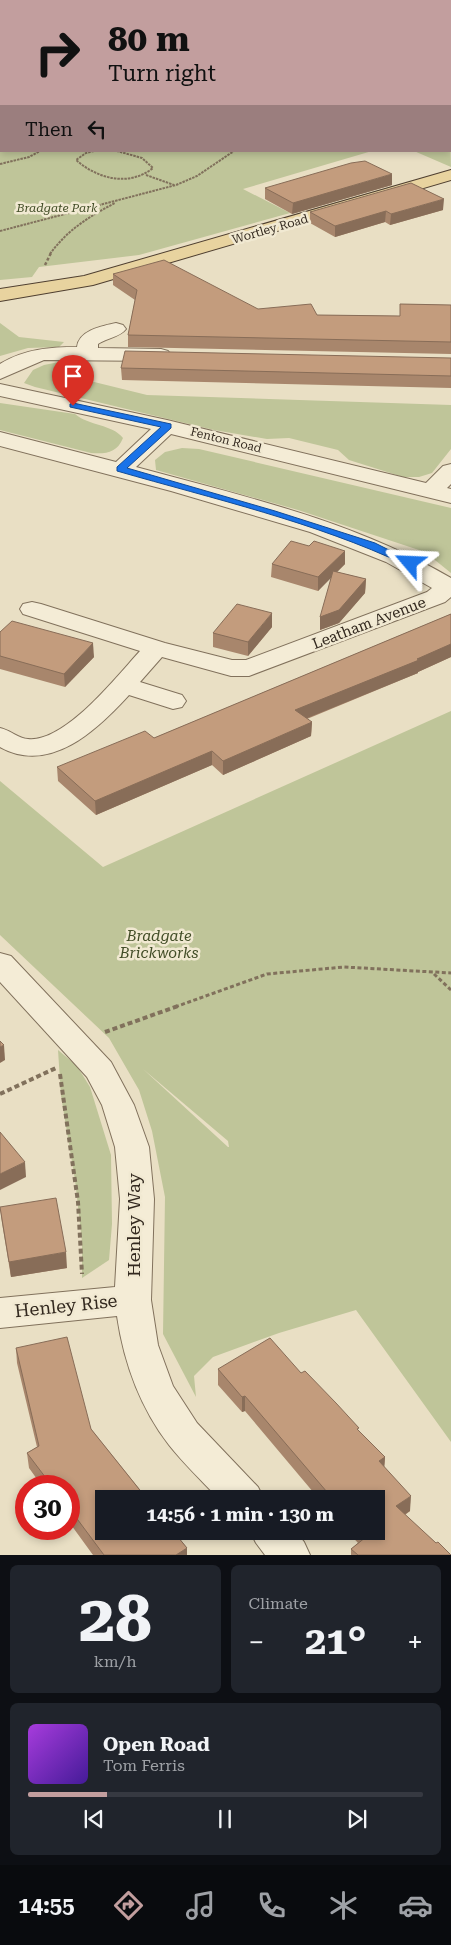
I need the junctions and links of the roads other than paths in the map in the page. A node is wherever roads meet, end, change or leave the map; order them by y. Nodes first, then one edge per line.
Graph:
1 (451, 175) edge
2 (146, 264) junction
3 (0, 284) edge
4 (0, 295) edge
5 (116, 329) dead end
6 (87, 354) junction
7 (176, 356) edge
8 (0, 373) edge
9 (0, 390) edge
10 (167, 426) junction
11 (0, 438) edge
12 (121, 469) junction
13 (451, 471) edge
14 (441, 493) edge
15 (32, 609) dead end
16 (156, 648) junction
17 (122, 685) junction
18 (173, 701) dead end
19 (0, 736) edge
20 (1, 964) edge
21 (133, 1300) junction
22 (0, 1314) edge
23 (236, 1490) edge
24 (278, 1540) edge
25 (290, 1555) edge

1 - 2 main road, Wortley Road
2 - 3 main road, Wortley Road
2 - 4 main road, Wortley Road
5 - 6 street
6 - 7 street
6 - 8 street
9 - 10 street, Fenton Road
10 - 12 street
10 - 14 street, Fenton Road
11 - 12 street
12 - 16 street, Leatham Avenue
13 - 14 street
15 - 16 street, Leatham Avenue
16 - 17 street
17 - 18 street
17 - 19 street
20 - 21 street, Henley Way
21 - 22 street, Henley Rise
21 - 23 street, Henley Way
24 - 25 street

